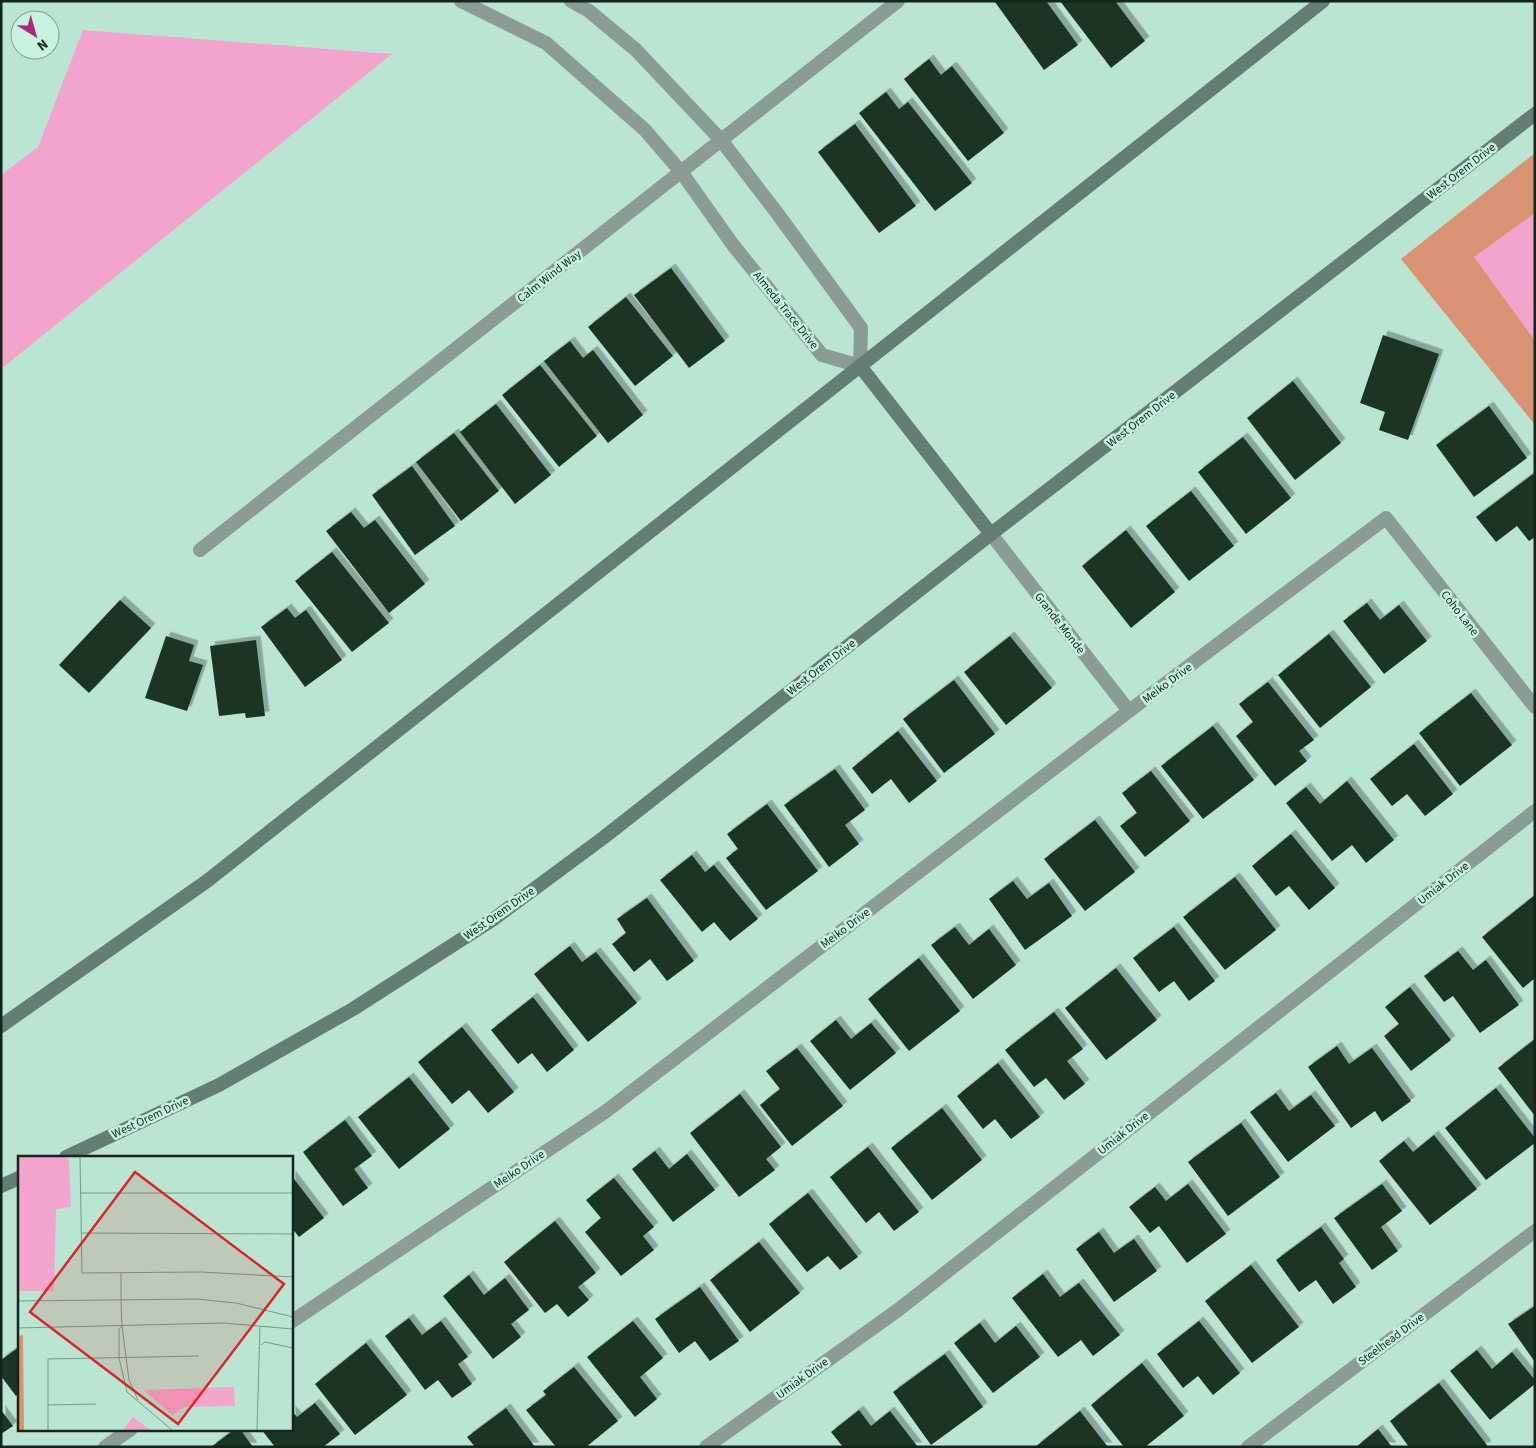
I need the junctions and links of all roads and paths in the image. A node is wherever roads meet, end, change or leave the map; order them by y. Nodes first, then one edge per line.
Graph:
1 (461, 1) edge
2 (571, 1) edge
3 (898, 1) edge
4 (1323, 1) edge
5 (1535, 114) edge
6 (721, 140) junction
7 (682, 173) junction
8 (860, 366) junction
9 (1386, 518) joint
10 (990, 534) junction
11 (200, 550) dead end
12 (1535, 707) edge
13 (1130, 711) junction
14 (1535, 811) edge
15 (1, 1026) edge
16 (68, 1156) edge
17 (18, 1178) edge
18 (1, 1186) edge
19 (1535, 1231) edge
20 (292, 1321) edge
21 (130, 1430) edge
22 (104, 1447) edge
23 (706, 1447) edge
24 (1248, 1447) edge

1 - 7 street, Almeda Trace Drive
2 - 6 street
3 - 6 street, Calm Wind Way
4 - 8 main road
5 - 10 main road, West Orem Drive
6 - 7 street, Calm Wind Way
6 - 8 street
7 - 8 street, Almeda Trace Drive
7 - 11 street, Calm Wind Way
8 - 10 main road
8 - 15 main road
9 - 12 street, Coho Lane
9 - 13 street, Meiko Drive
10 - 13 street, Grande Monde
10 - 16 main road, West Orem Drive
13 - 20 street, Meiko Drive
14 - 23 street, Umiak Drive
17 - 18 main road
19 - 24 street, Steelhead Drive
21 - 22 street

